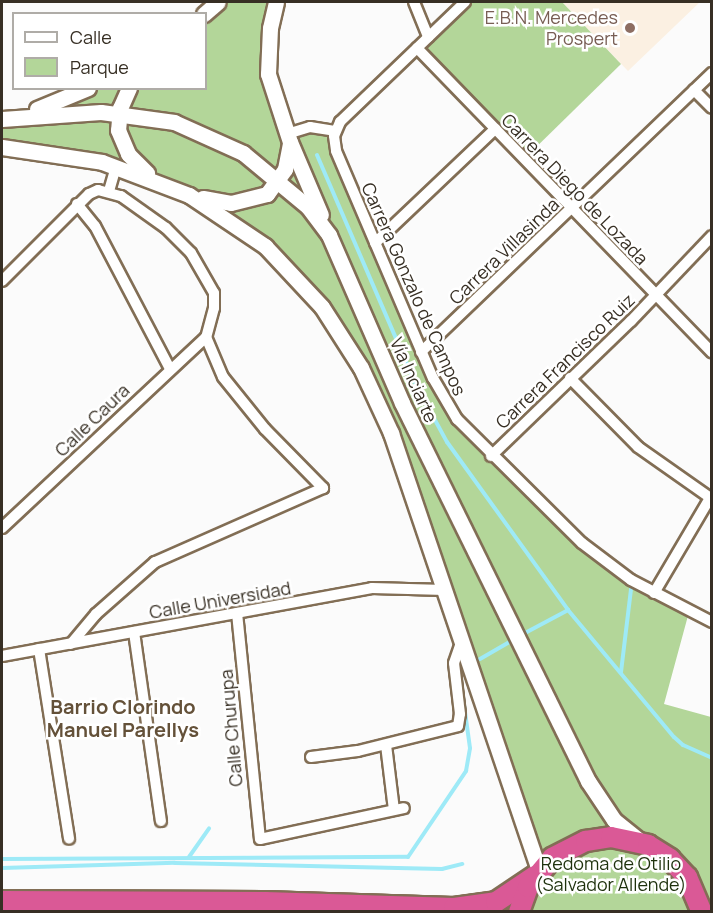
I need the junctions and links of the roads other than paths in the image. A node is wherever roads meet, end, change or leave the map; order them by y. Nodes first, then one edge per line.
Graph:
1 (218, 2) edge
2 (276, 2) edge
3 (414, 2) edge
4 (465, 2) edge
5 (206, 12) edge
6 (428, 37) junction
7 (417, 48) junction
8 (711, 73) edge
9 (83, 90) edge
10 (128, 90) edge
11 (694, 90) junction
12 (711, 108) edge
13 (118, 112) junction
14 (7, 119) edge
15 (495, 129) junction
16 (335, 131) junction
17 (288, 138) junction
18 (2, 147) edge
19 (116, 166) junction
20 (157, 180) junction
21 (280, 180) junction
22 (110, 191) junction
23 (189, 195) junction
24 (77, 204) junction
25 (572, 209) junction
26 (329, 235) junction
27 (711, 236) edge
28 (375, 243) junction
29 (2, 281) edge
30 (655, 296) junction
31 (206, 337) junction
32 (422, 352) junction
33 (711, 352) edge
34 (170, 369) junction
35 (570, 378) junction
36 (491, 456) junction
37 (711, 498) edge
38 (2, 528) edge
39 (444, 590) junction
40 (654, 593) junction
41 (237, 613) junction
42 (711, 622) edge
43 (134, 632) junction
44 (462, 640) junction
45 (71, 644) junction
46 (39, 649) junction
47 (2, 656) edge
48 (386, 745) junction
49 (311, 757) dead end
50 (161, 821) dead end
51 (69, 839) dead end
52 (648, 845) junction
53 (670, 859) junction
54 (537, 874) junction
55 (711, 888) edge
56 (2, 901) edge
57 (519, 912) edge
58 (702, 912) edge

1 - 5 street
2 - 17 street
3 - 6 street
4 - 6 street
6 - 7 street
7 - 15 street, Carrera Diego de Lozada
7 - 16 street
8 - 11 street, Carrera Villasinda
9 - 14 street
10 - 13 street
11 - 12 street
11 - 25 street, Carrera Villasinda
13 - 14 street, Vía Inciarte
13 - 20 street
13 - 21 street, Vía Inciarte
15 - 25 street, Carrera Diego de Lozada
15 - 28 street
16 - 17 street
16 - 28 street, Carrera Gonzalo de Campos
17 - 21 street
17 - 26 street
18 - 19 street
19 - 20 street
19 - 22 street
20 - 23 street
21 - 23 street
21 - 26 street, Vía Inciarte
22 - 24 street
22 - 31 street
23 - 39 street
24 - 29 street
24 - 34 street
25 - 30 street, Carrera Diego de Lozada
25 - 32 street, Carrera Villasinda
26 - 52 street, Vía Inciarte
27 - 30 street, Carrera Francisco Ruiz
28 - 32 street, Carrera Gonzalo de Campos
30 - 33 street, Carrera Diego de Lozada
30 - 35 street, Carrera Francisco Ruiz
31 - 34 street, Calle Caura
31 - 45 street
32 - 36 street, Carrera Gonzalo de Campos
34 - 38 street, Calle Caura
35 - 36 street, Carrera Francisco Ruiz
35 - 37 street
36 - 40 street, Carrera Gonzalo de Campos
37 - 40 street
39 - 41 street, Calle Universidad
39 - 44 street
40 - 42 street, Carrera Gonzalo de Campos
41 - 43 street, Calle Universidad
41 - 48 street, Calle Churupa
43 - 45 street, Calle Universidad
43 - 50 street
44 - 48 street
44 - 54 street
45 - 46 street, Calle Universidad
46 - 47 street, Calle Universidad
46 - 51 street
48 - 49 street
52 - 53 highway
52 - 54 highway
53 - 55 highway
53 - 58 highway
54 - 56 highway
54 - 57 highway

